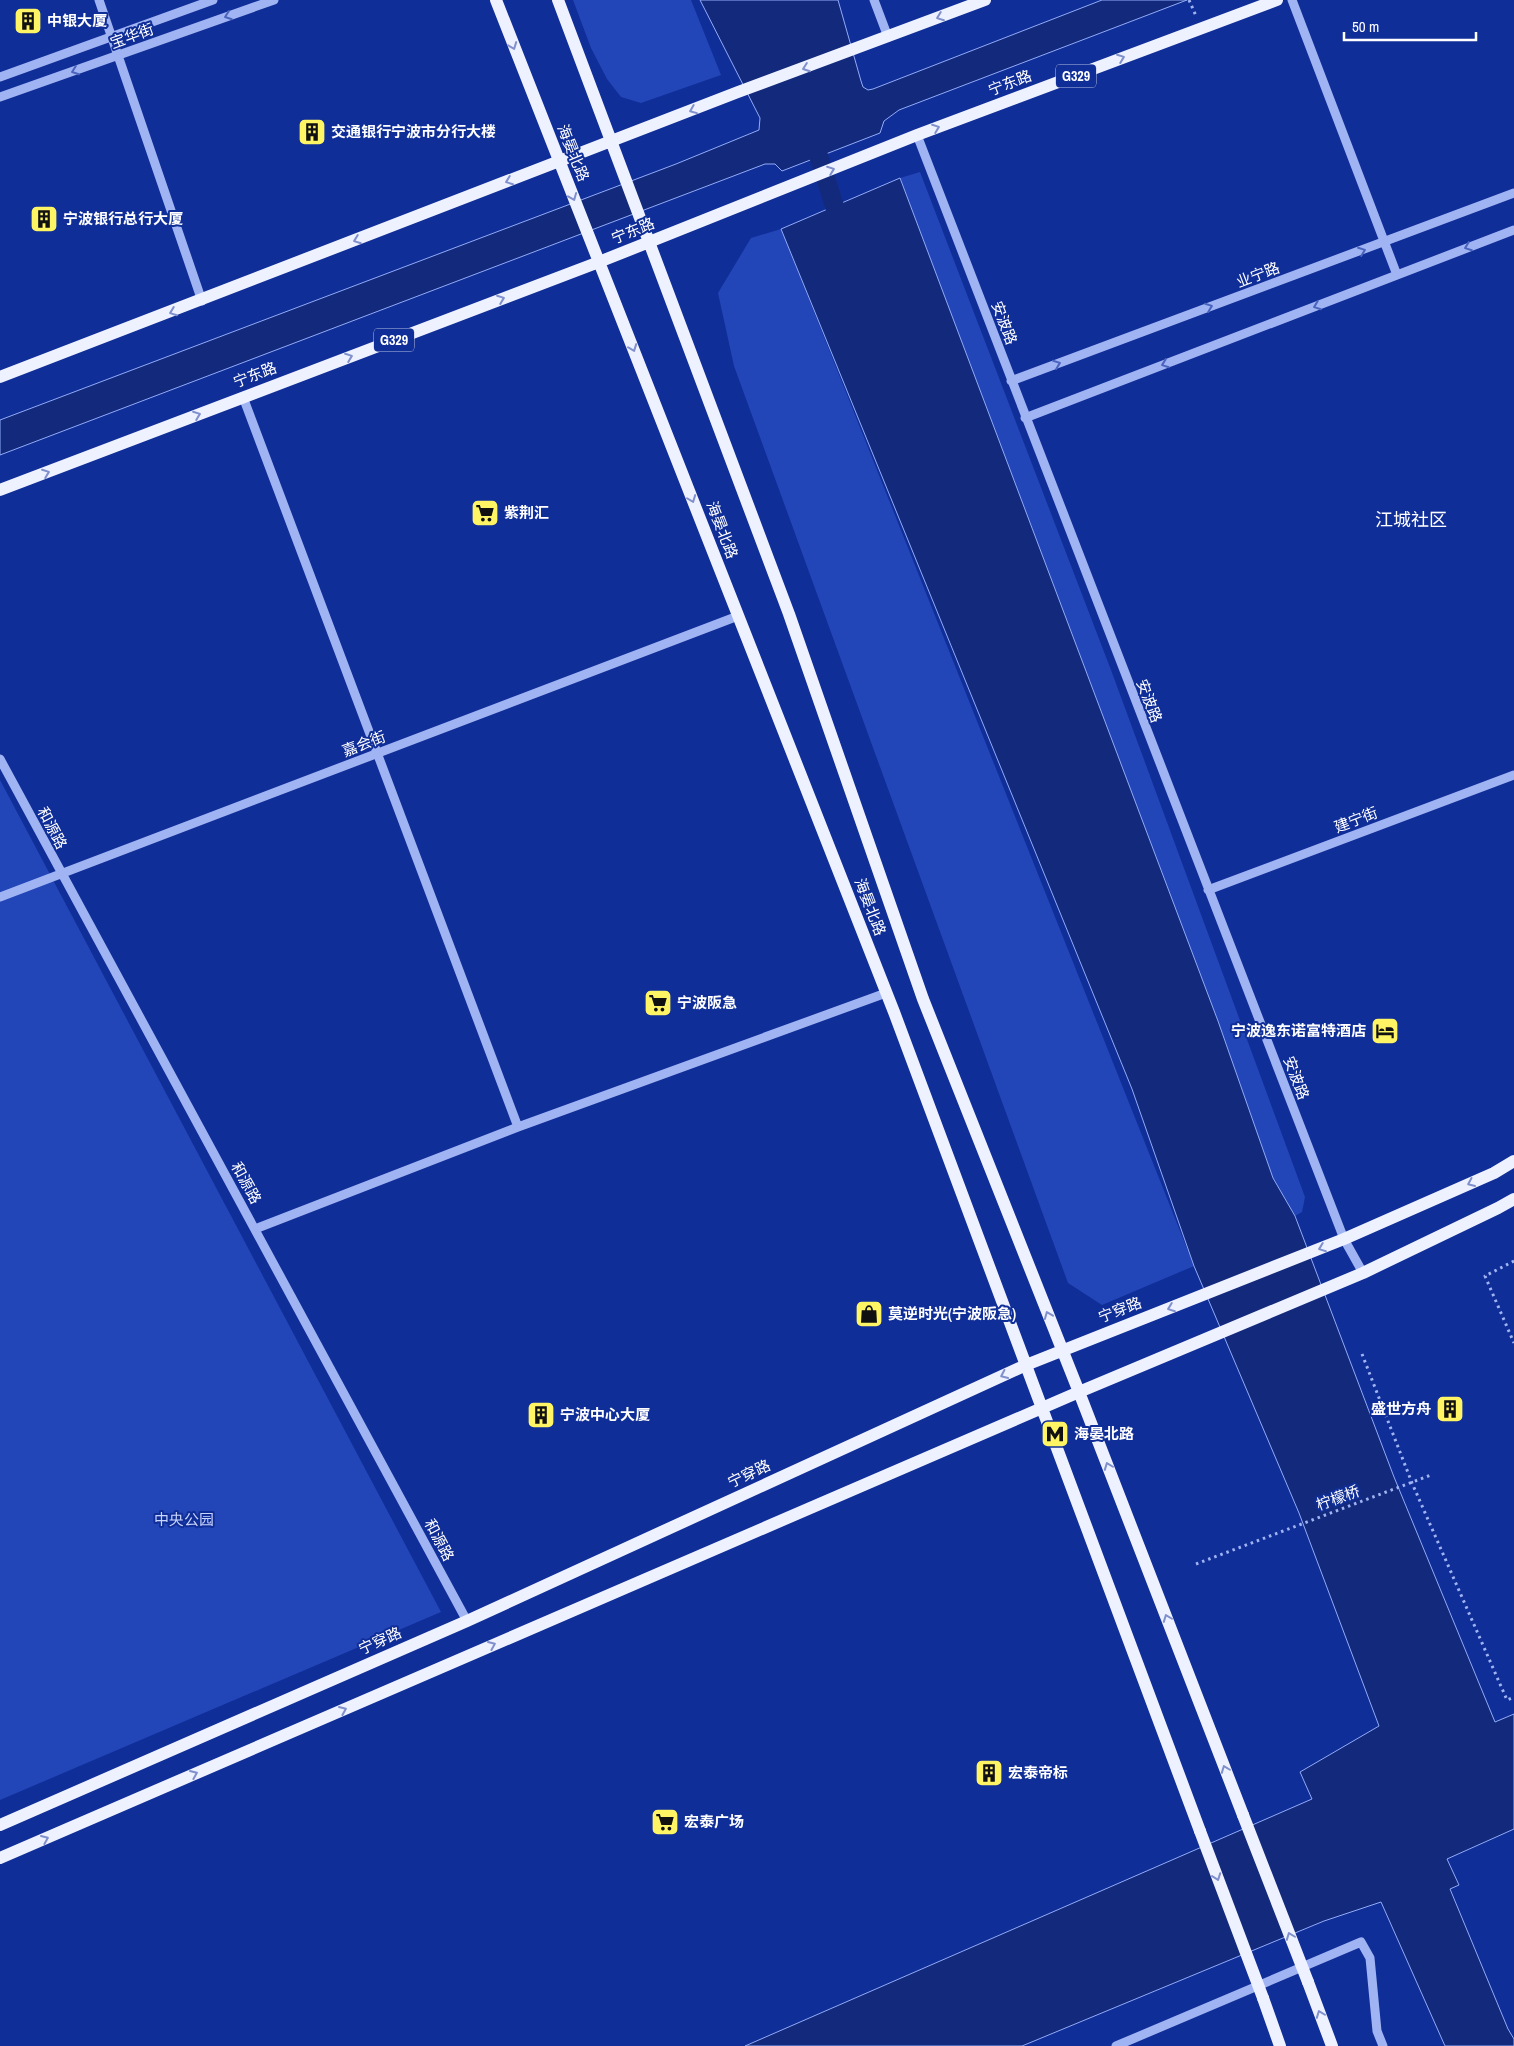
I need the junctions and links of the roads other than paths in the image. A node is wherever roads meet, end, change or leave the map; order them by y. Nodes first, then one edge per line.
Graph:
1 (99, 0) edge
2 (213, 0) edge
3 (274, 0) edge
4 (496, 0) edge
5 (558, 0) edge
6 (874, 0) edge
7 (985, 0) edge
8 (1277, 0) edge
9 (1292, 0) edge
10 (111, 37) junction
11 (888, 37) junction
12 (117, 56) junction
13 (0, 77) edge
14 (0, 98) edge
15 (916, 135) junction
16 (611, 143) junction
17 (559, 162) junction
18 (1514, 194) edge
19 (1514, 230) edge
20 (649, 241) junction
21 (1385, 242) junction
22 (599, 262) junction
23 (1397, 275) junction
24 (202, 300) junction
25 (0, 377) edge
26 (1012, 382) junction
27 (244, 397) junction
28 (1025, 418) junction
29 (0, 490) edge
30 (738, 616) junction
31 (378, 754) junction
32 (0, 759) edge
33 (1514, 775) edge
34 (62, 874) junction
35 (1208, 890) junction
36 (0, 897) edge
37 (886, 993) junction
38 (518, 1127) junction
39 (1514, 1161) edge
40 (1514, 1199) edge
41 (255, 1230) junction
42 (1344, 1239) junction
43 (1363, 1273) junction
44 (1062, 1350) junction
45 (1026, 1365) junction
46 (1079, 1392) junction
47 (1042, 1408) junction
48 (467, 1621) junction
49 (0, 1825) edge
50 (0, 1858) edge
51 (1116, 2046) edge
52 (1280, 2046) edge
53 (1332, 2046) edge
54 (1383, 2046) edge

1 - 10 street
2 - 10 street, 宝华街
3 -> 12 street, 宝华街
4 -> 17 main road, 海晏北路
5 - 16 main road, 海晏北路
6 - 11 street
7 -> 11 main road
15 -> 8 main road, 宁东路 / G329
9 - 21 street
10 - 12 street
10 - 13 street, 宝华街
11 -> 16 main road
12 -> 14 street, 宝华街
12 - 24 street
20 -> 15 main road, 宁东路 / G329
15 - 26 street, 安波路
16 - 17 main road
16 - 20 main road, 海晏北路
17 -> 22 main road, 海晏北路
17 -> 24 main road
18 - 21 street, 业宁路
19 -> 23 street
20 - 22 main road, 宁东路 / G329
44 -> 20 main road, 海晏北路
21 - 23 street
26 -> 21 street, 业宁路
27 -> 22 main road, 宁东路 / G329
22 -> 30 main road, 海晏北路
23 -> 28 street
24 -> 25 main road
26 - 28 street, 安波路
29 -> 27 main road, 宁东路 / G329
27 - 31 street
28 - 35 street, 安波路
30 - 31 street, 嘉会街
30 - 37 main road, 海晏北路
31 - 34 street, 嘉会街
31 - 38 street
32 - 34 street, 和源路
33 - 35 street, 建宁街
34 - 36 street, 嘉会街
34 - 41 street, 和源路
35 - 42 street, 安波路
37 - 38 street
37 - 45 main road, 海晏北路
38 - 41 street
39 -> 42 main road, 宁穿路
40 - 43 main road
41 - 48 street, 和源路
42 - 43 street, 安波路
42 -> 44 main road, 宁穿路
43 - 46 main road
44 - 45 main road, 宁穿路
44 - 46 main road, 海晏北路
45 - 47 main road, 海晏北路
45 -> 48 main road, 宁穿路
46 - 47 main road
53 -> 46 main road, 海晏北路, bridge
50 -> 47 main road
47 -> 52 main road, 海晏北路, bridge
48 - 49 main road, 宁穿路
51 - 54 street

